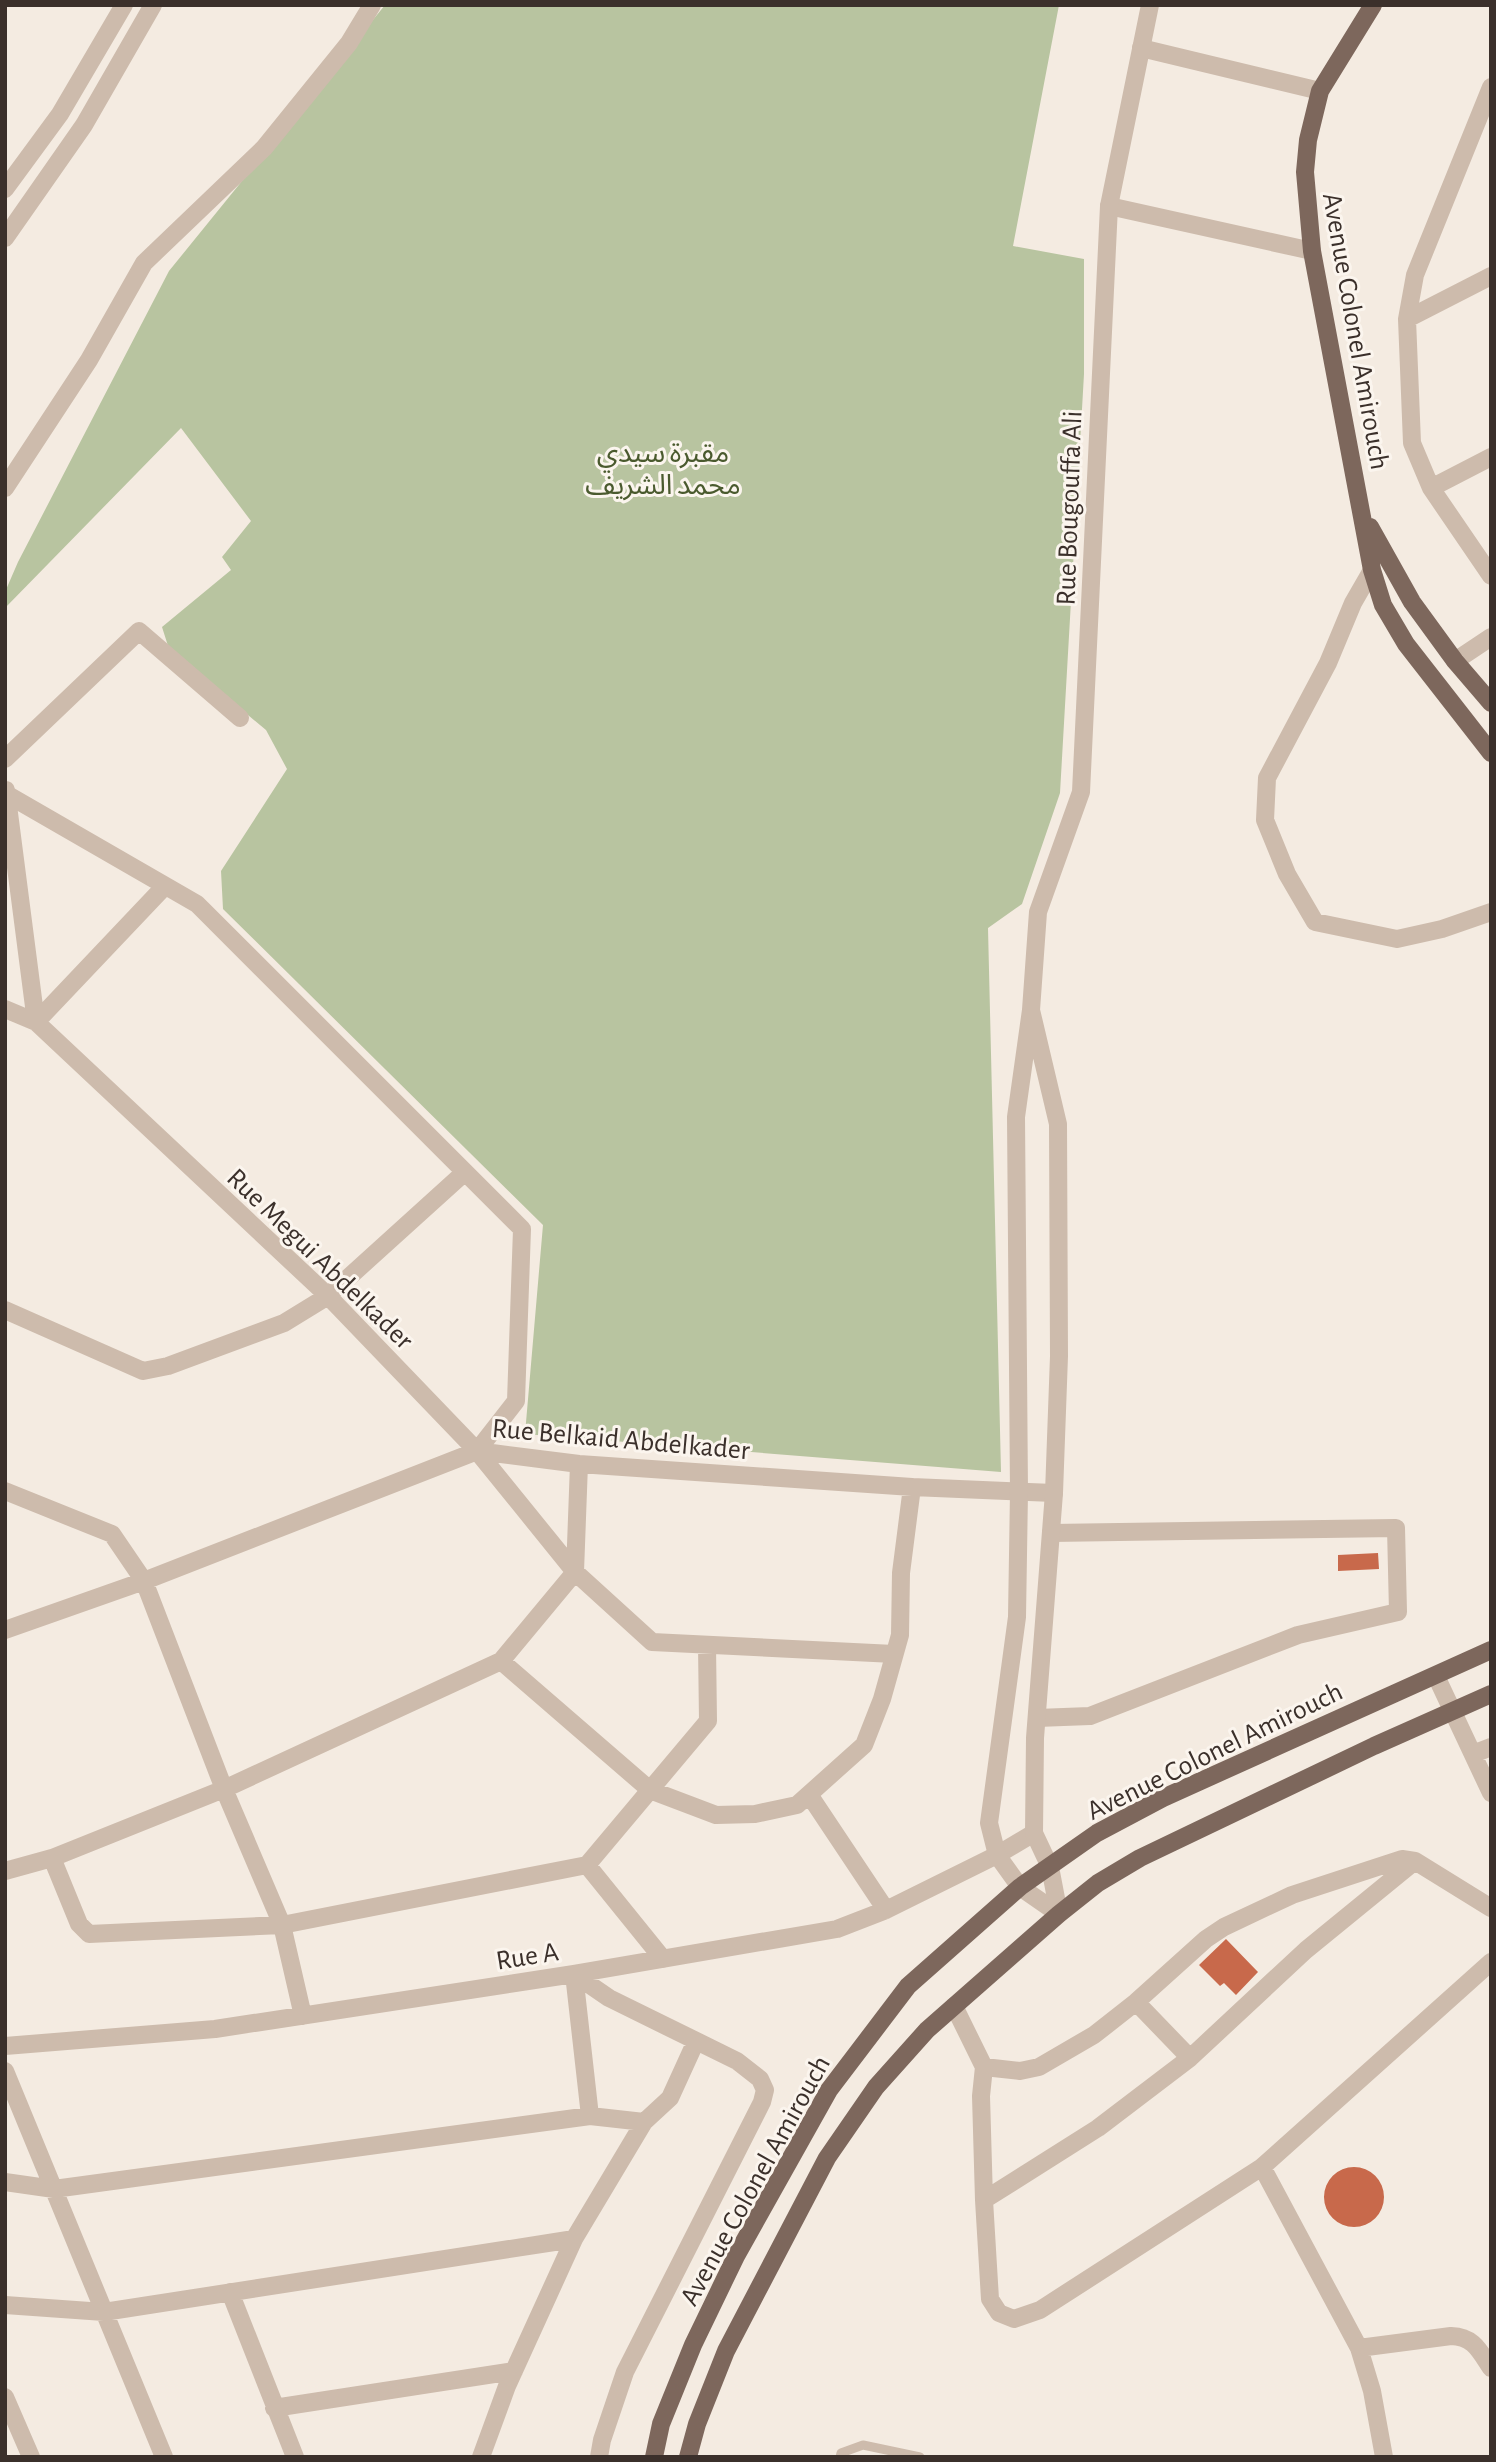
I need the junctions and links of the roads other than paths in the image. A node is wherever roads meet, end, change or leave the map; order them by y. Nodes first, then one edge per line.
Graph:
1 (124, 5) edge
2 (153, 5) edge
3 (373, 5) edge
4 (1150, 5) edge
5 (1373, 5) edge
6 (1140, 48) junction
7 (1491, 87) edge
8 (1320, 91) junction
9 (1487, 102) edge
10 (5, 189) edge
11 (1109, 206) junction
12 (5, 238) edge
13 (1312, 251) junction
14 (1491, 276) edge
15 (1408, 319) junction
16 (1491, 457) edge
17 (5, 488) edge
18 (1431, 488) junction
19 (1363, 515) junction
20 (1372, 570) junction
21 (1491, 576) edge
22 (1491, 637) edge
23 (1455, 660) junction
24 (1491, 703) edge
25 (240, 718) dead end
26 (1491, 753) edge
27 (5, 759) edge
28 (6, 794) edge
29 (164, 887) junction
30 (1491, 912) edge
31 (5, 1009) edge
32 (1031, 1010) junction
33 (36, 1022) junction
34 (465, 1172) junction
35 (328, 1296) junction
36 (5, 1310) edge
37 (477, 1451) junction
38 (579, 1464) junction
39 (912, 1487) junction
40 (5, 1491) edge
41 (1019, 1492) junction
42 (1054, 1493) junction
43 (1051, 1533) junction
44 (575, 1572) junction
45 (144, 1581) junction
46 (5, 1630) edge
47 (707, 1645) junction
48 (1491, 1650) edge
49 (894, 1654) junction
50 (501, 1661) junction
51 (1436, 1676) junction
52 (1491, 1694) edge
53 (1452, 1711) junction
54 (1037, 1718) junction
55 (1491, 1747) edge
56 (1473, 1754) junction
57 (224, 1789) junction
58 (650, 1790) junction
59 (1491, 1793) edge
60 (810, 1796) junction
61 (1034, 1833) junction
62 (997, 1855) junction
63 (52, 1858) junction
64 (1415, 1861) junction
65 (587, 1865) junction
66 (1050, 1867) junction
67 (5, 1871) edge
68 (1020, 1887) junction
69 (1491, 1908) edge
70 (886, 1910) junction
71 (1059, 1914) junction
72 (282, 1925) junction
73 (663, 1959) junction
74 (1491, 1962) edge
75 (573, 1975) junction
76 (1136, 2002) junction
77 (954, 2006) junction
78 (303, 2016) junction
79 (696, 2041) junction
80 (5, 2046) edge
81 (1190, 2058) junction
82 (984, 2067) junction
83 (5, 2071) edge
84 (590, 2116) junction
85 (645, 2122) junction
86 (1262, 2167) junction
87 (5, 2182) edge
88 (54, 2189) junction
89 (984, 2200) junction
90 (574, 2239) junction
91 (230, 2292) junction
92 (5, 2305) edge
93 (104, 2312) junction
94 (1359, 2348) junction
95 (1491, 2368) edge
96 (514, 2371) junction
97 (5, 2397) edge
98 (274, 2408) junction
99 (31, 2457) edge
100 (164, 2457) edge
101 (295, 2457) edge
102 (481, 2457) edge
103 (599, 2457) edge
104 (654, 2457) edge
105 (688, 2457) edge
106 (840, 2457) edge
107 (920, 2457) edge
108 (1384, 2457) edge

1 - 10 street
2 - 12 street
3 - 17 street
4 - 6 street, Rue Bougouffa Ali
5 - 8 main road, Avenue Colonel Amirouch
6 - 8 street
6 - 11 street, Rue Bougouffa Ali
7 - 9 street
8 - 13 main road, Avenue Colonel Amirouch
9 - 15 street
11 - 13 street
11 - 32 street, Rue Bougouffa Ali
13 - 19 main road, Avenue Colonel Amirouch
14 - 15 street
15 - 18 street
16 - 18 street
18 - 21 street
19 - 20 main road, Avenue Colonel Amirouch
19 - 23 main road, Avenue Colonel Amirouch
20 - 26 main road, Avenue Colonel Amirouch
20 - 30 street
22 - 23 street
23 - 24 main road, Avenue Colonel Amirouch
25 - 27 street
28 - 29 street
28 - 33 street
29 - 33 street
29 - 34 street
31 - 33 street, Rue Megui Abdelkader
32 - 41 street
32 - 42 street
33 - 35 street, Rue Megui Abdelkader
34 - 35 street
34 - 37 street
35 - 36 street
35 - 37 street, Rue Megui Abdelkader
37 - 38 street, Rue Belkaid Abdelkader
37 - 44 street, Rue Megui Abdelkader
37 - 45 street, Rue Belkaid Abdelkader
38 - 39 street, Rue Belkaid Abdelkader
38 - 44 street
39 - 41 street, Rue Belkaid Abdelkader
39 - 49 street
40 - 45 street
41 - 42 street, Rue Belkaid Abdelkader
41 - 62 street
42 - 43 street
43 - 54 street
43 - 54 street
44 - 47 street, Rue Megui Abdelkader
44 - 50 street
45 - 46 street, Rue Belkaid Abdelkader
45 - 57 street
47 - 49 street, Rue Megui Abdelkader
47 - 58 street
48 - 51 main road, Avenue Colonel Amirouch
49 - 60 street
50 - 57 street
50 - 58 street
51 - 53 street
51 - 66 main road, Avenue Colonel Amirouch
52 - 53 main road, Avenue Colonel Amirouch
53 - 56 street
53 - 71 main road, Avenue Colonel Amirouch
54 - 61 street
55 - 56 street
56 - 59 street
57 - 63 street
57 - 72 street
58 - 60 street
58 - 65 street
60 - 70 street
61 - 62 street, Rue A
61 - 66 street
62 - 68 street
62 - 70 street, Rue A
63 - 67 street
63 - 72 street
64 - 69 street
64 - 76 street
64 - 81 street
65 - 72 street
65 - 73 street
66 - 68 main road, Avenue Colonel Amirouch
66 - 71 street
68 - 71 street
68 - 104 main road, Avenue Colonel Amirouch
70 - 73 street, Rue A
71 - 77 main road, Avenue Colonel Amirouch
72 - 78 street
73 - 75 street, Rue A
74 - 86 street
75 - 78 street, Rue A
75 - 79 street
75 - 84 street
76 - 81 street
76 - 82 street
77 - 82 street
77 - 105 main road, Avenue Colonel Amirouch
78 - 80 street, Rue A
79 - 85 street
79 - 103 street
81 - 89 street
82 - 89 street
83 - 88 street
84 - 85 street
84 - 88 street
85 - 90 street
86 - 89 street
86 - 94 street
87 - 88 street
88 - 93 street
90 - 91 street
90 - 96 street
91 - 93 street
91 - 98 street
92 - 93 street
93 - 100 street
94 - 95 street
94 - 108 street
96 - 98 street
96 - 102 street
97 - 99 street
98 - 101 street
106 - 107 lane

